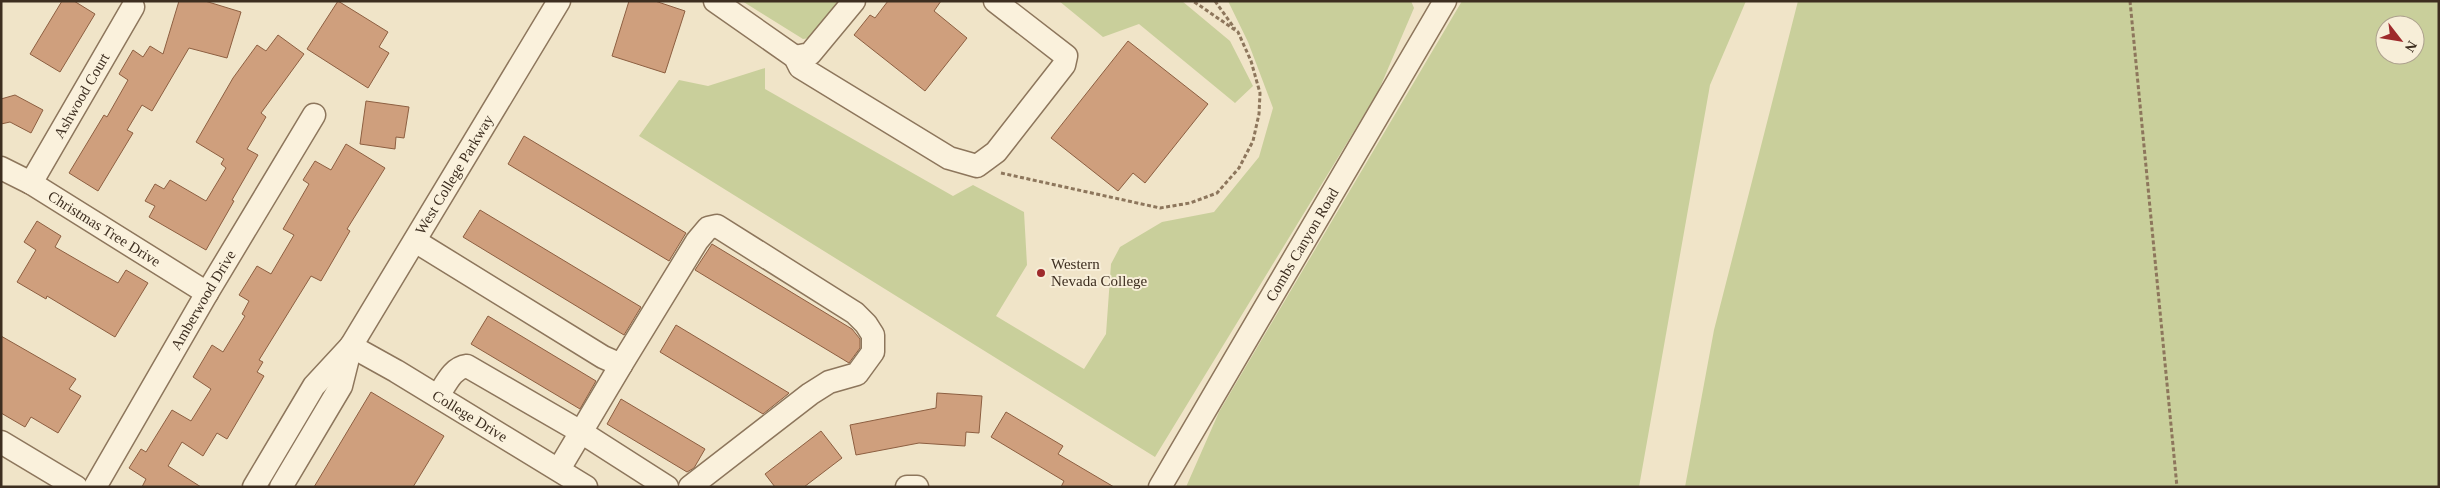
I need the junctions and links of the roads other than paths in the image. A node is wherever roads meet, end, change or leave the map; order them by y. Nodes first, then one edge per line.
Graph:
1 (559, 1) edge
2 (715, 1) edge
3 (854, 1) edge
4 (995, 1) edge
5 (1445, 1) edge
6 (133, 7) dead end
7 (795, 57) junction
8 (314, 115) dead end
9 (1, 168) edge
10 (31, 183) junction
11 (415, 241) junction
12 (207, 293) junction
13 (351, 346) junction
14 (621, 365) junction
15 (438, 396) junction
16 (581, 432) junction
17 (1, 442) edge
18 (559, 469) junction
19 (76, 487) edge
20 (95, 487) edge
21 (254, 487) edge
22 (281, 487) edge
23 (586, 487) edge
24 (667, 487) edge
25 (690, 487) edge
26 (907, 487) edge
27 (917, 487) edge
28 (1160, 487) edge

1 - 11 street, West College Parkway
2 - 7 street
3 - 7 street
4 - 7 street
5 - 28 street, Combs Canyon Road
6 - 10 street, Ashwood Court
8 - 12 street, Amberwood Drive
9 - 10 street, Christmas Tree Drive
10 - 12 street, Christmas Tree Drive
11 - 13 street, West College Parkway
11 - 14 street
12 - 20 street, Amberwood Drive
13 - 15 street, College Drive
13 - 21 street, West College Parkway
13 - 22 street, West College Parkway
14 - 16 street
14 - 25 street
15 - 16 street
15 - 18 street, College Drive
16 - 18 street
16 - 24 street
17 - 19 street
18 - 23 street, College Drive
26 - 27 street

